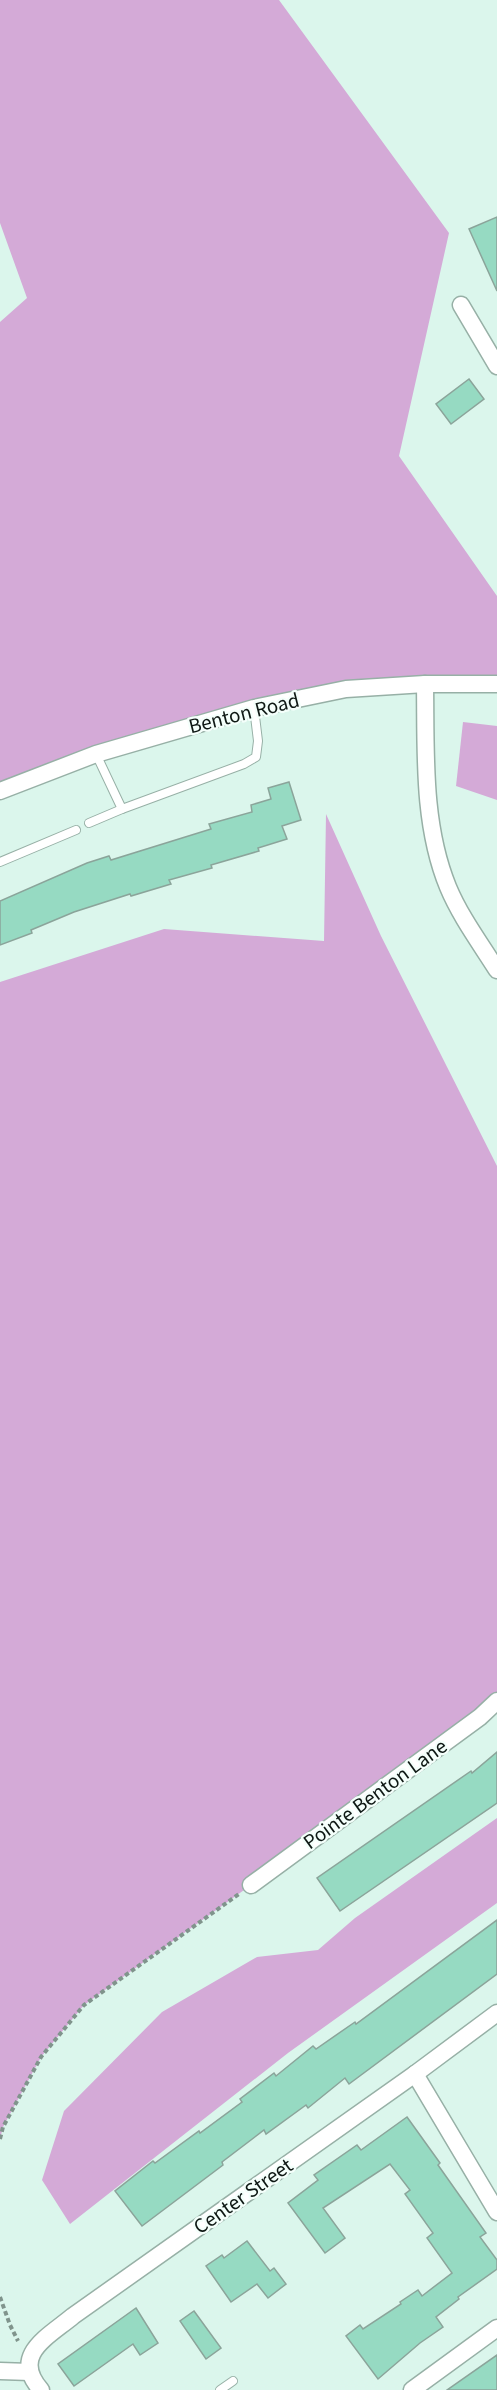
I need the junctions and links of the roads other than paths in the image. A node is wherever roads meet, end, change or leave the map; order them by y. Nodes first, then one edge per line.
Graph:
1 (461, 306) dead end
2 (497, 366) edge
3 (425, 684) junction
4 (497, 684) edge
5 (254, 708) junction
6 (96, 754) junction
7 (0, 791) edge
8 (122, 809) junction
9 (89, 823) dead end
10 (76, 830) dead end
11 (1, 859) edge
12 (497, 970) edge
13 (497, 1701) edge
14 (251, 1885) road end
15 (497, 2013) edge
16 (415, 2074) junction
17 (497, 2212) edge
18 (497, 2328) edge
19 (29, 2366) junction
20 (0, 2371) edge
21 (233, 2381) dead end
22 (41, 2390) edge
23 (220, 2390) edge
24 (412, 2390) edge

1 - 2 street
3 - 4 street, Benton Road
3 - 5 street, Benton Road
3 - 12 street
5 - 6 street, Benton Road
5 - 8 lane
6 - 7 street, Benton Road
6 - 8 lane
8 - 9 lane
10 - 11 lane
13 - 14 street, Pointe Benton Lane
15 - 16 street, Center Street
16 - 17 street
16 - 19 street, Center Street
18 - 24 street
19 - 20 street
19 - 22 street
21 - 23 lane

